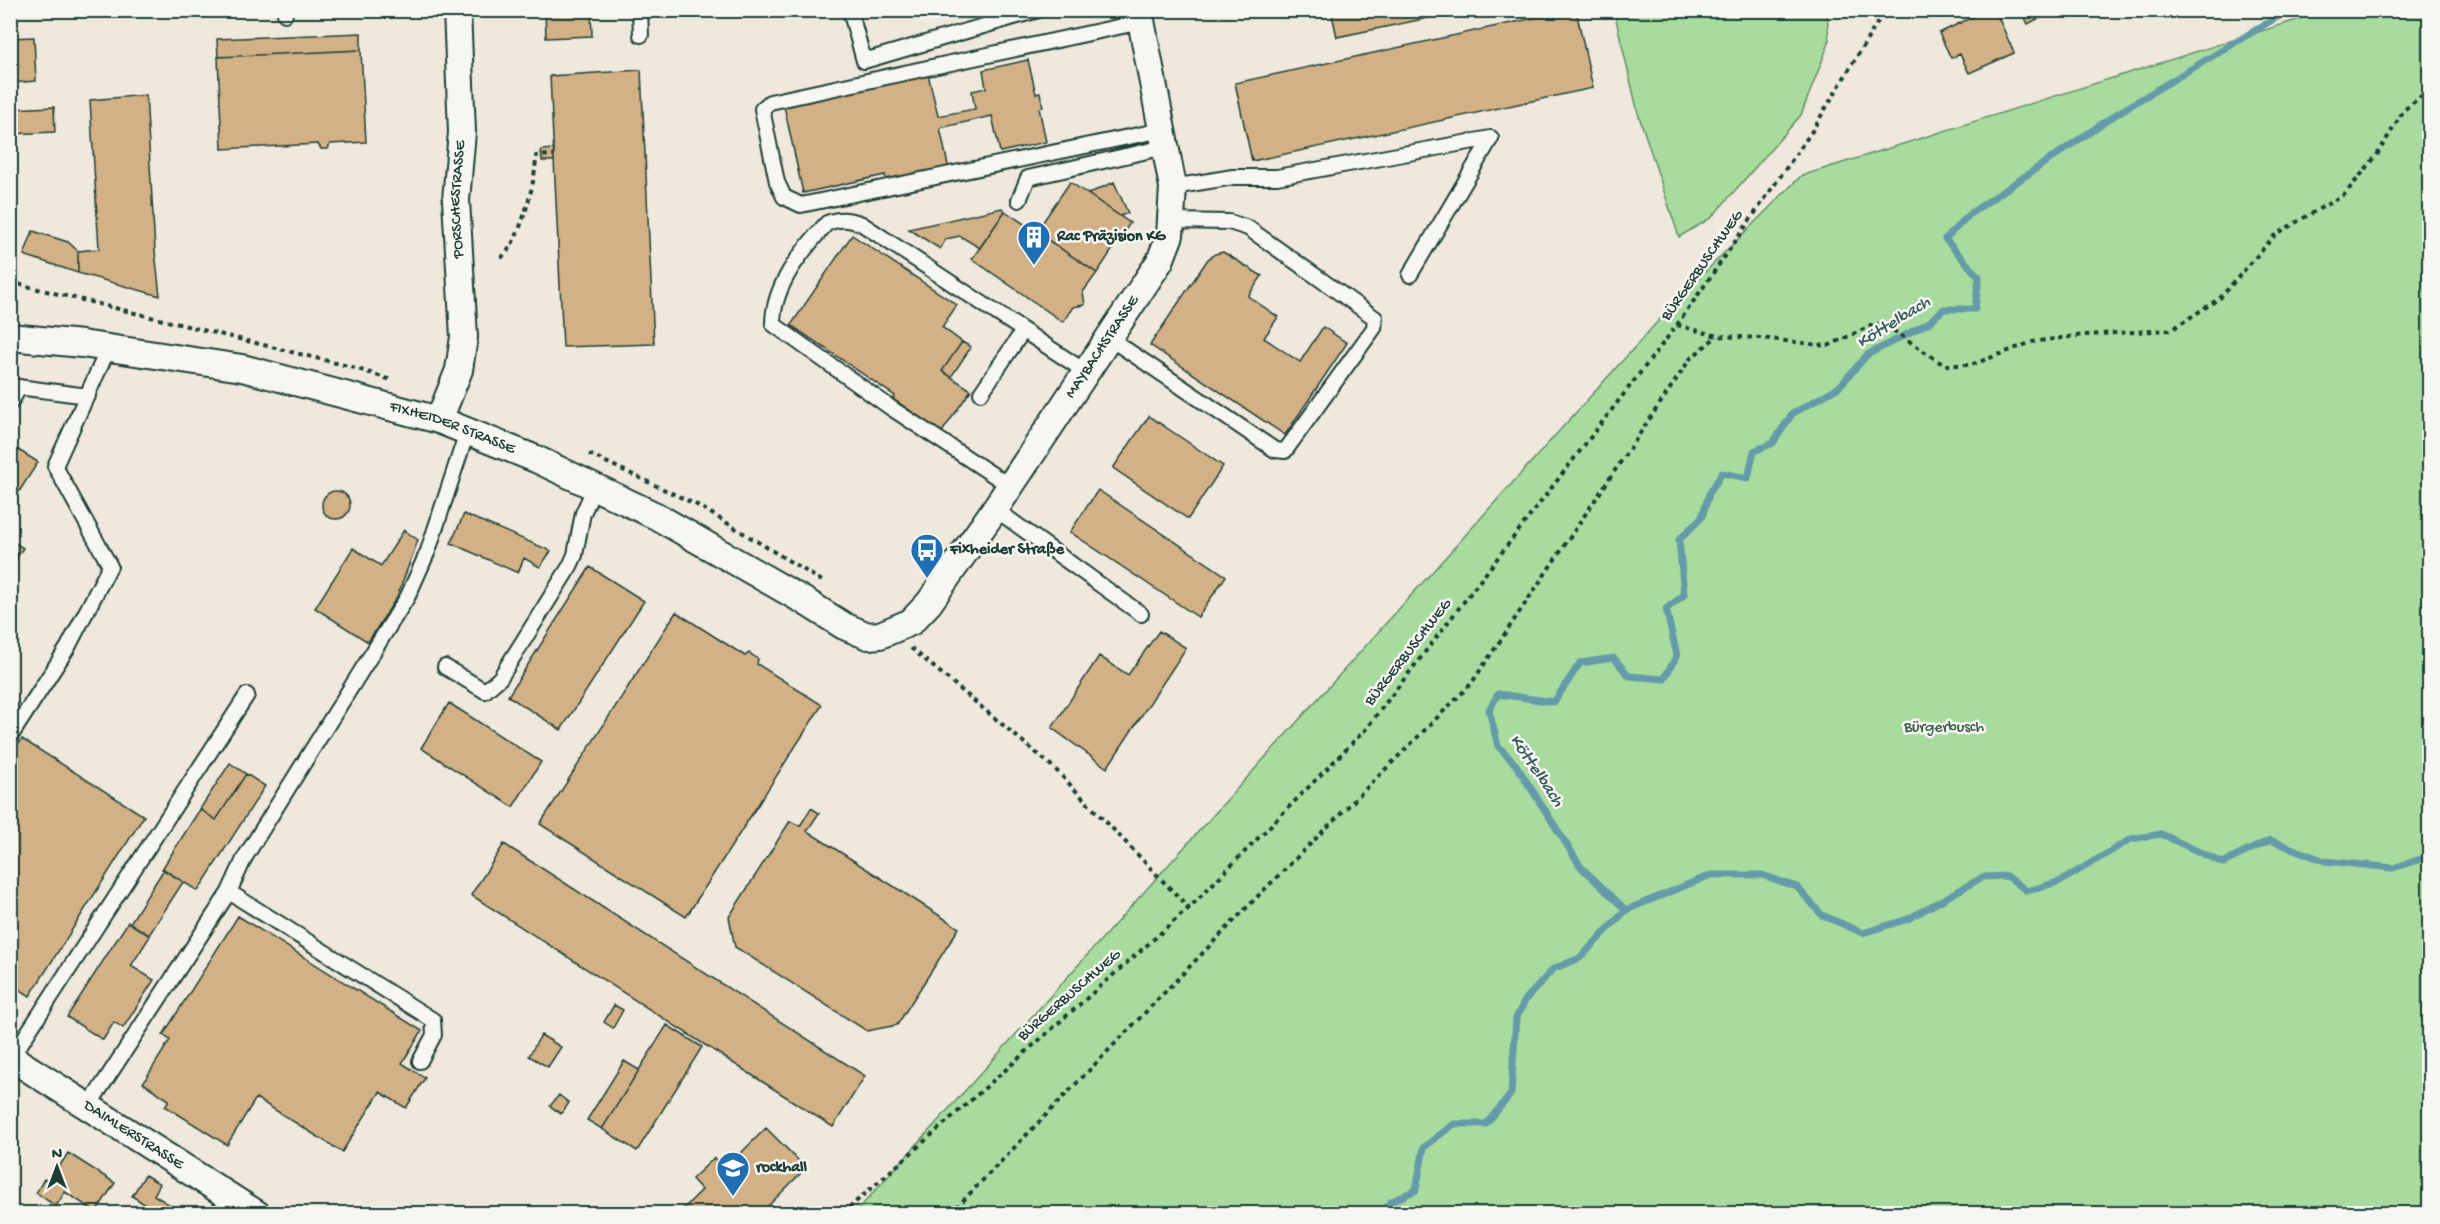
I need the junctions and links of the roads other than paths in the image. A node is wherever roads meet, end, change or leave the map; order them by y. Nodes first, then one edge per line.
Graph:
1 (457, 10) edge
2 (640, 10) edge
3 (850, 10) edge
4 (1038, 10) edge
5 (1140, 16) edge
6 (641, 35) dead end
7 (1164, 138) junction
8 (1173, 187) junction
9 (1019, 200) dead end
10 (1172, 221) junction
11 (1410, 275) dead end
12 (1023, 331) junction
13 (10, 337) edge
14 (1109, 338) junction
15 (109, 348) junction
16 (1086, 372) junction
17 (15, 387) edge
18 (981, 393) dead end
19 (88, 396) junction
20 (10, 403) edge
21 (439, 420) junction
22 (467, 432) junction
23 (1010, 486) junction
24 (595, 487) junction
25 (995, 509) junction
26 (1141, 614) dead end
27 (891, 632) joint
28 (445, 668) dead end
29 (247, 695) dead end
30 (10, 736) edge
31 (229, 892) junction
32 (10, 1056) edge
33 (420, 1061) dead end
34 (88, 1107) junction
35 (257, 1214) edge

1 - 21 street, PORSCHESTRASSE
2 - 6 lane
3 - 4 lane
5 - 7 street, MAYBACHSTRASSE
5 - 7 lane
7 - 8 street, MAYBACHSTRASSE
7 - 9 lane
8 - 10 street, MAYBACHSTRASSE
8 - 11 lane
10 - 14 street, MAYBACHSTRASSE
10 - 14 lane
12 - 16 lane
12 - 18 lane
12 - 23 lane
13 - 15 street, FIXHEIDER STRASSE
14 - 16 street, MAYBACHSTRASSE
15 - 19 lane
15 - 21 street, FIXHEIDER STRASSE
16 - 23 street, MAYBACHSTRASSE
17 - 19 lane
17 - 20 lane
19 - 30 lane
21 - 22 street, FIXHEIDER STRASSE
22 - 24 street, FIXHEIDER STRASSE
22 - 31 lane
23 - 25 street, MAYBACHSTRASSE
24 - 27 street, FIXHEIDER STRASSE
24 - 28 lane
25 - 26 lane
25 - 27 street, MAYBACHSTRASSE
29 - 32 lane
31 - 33 lane
31 - 34 lane
32 - 34 street, DAIMLERSTRASSE
34 - 35 street, DAIMLERSTRASSE

